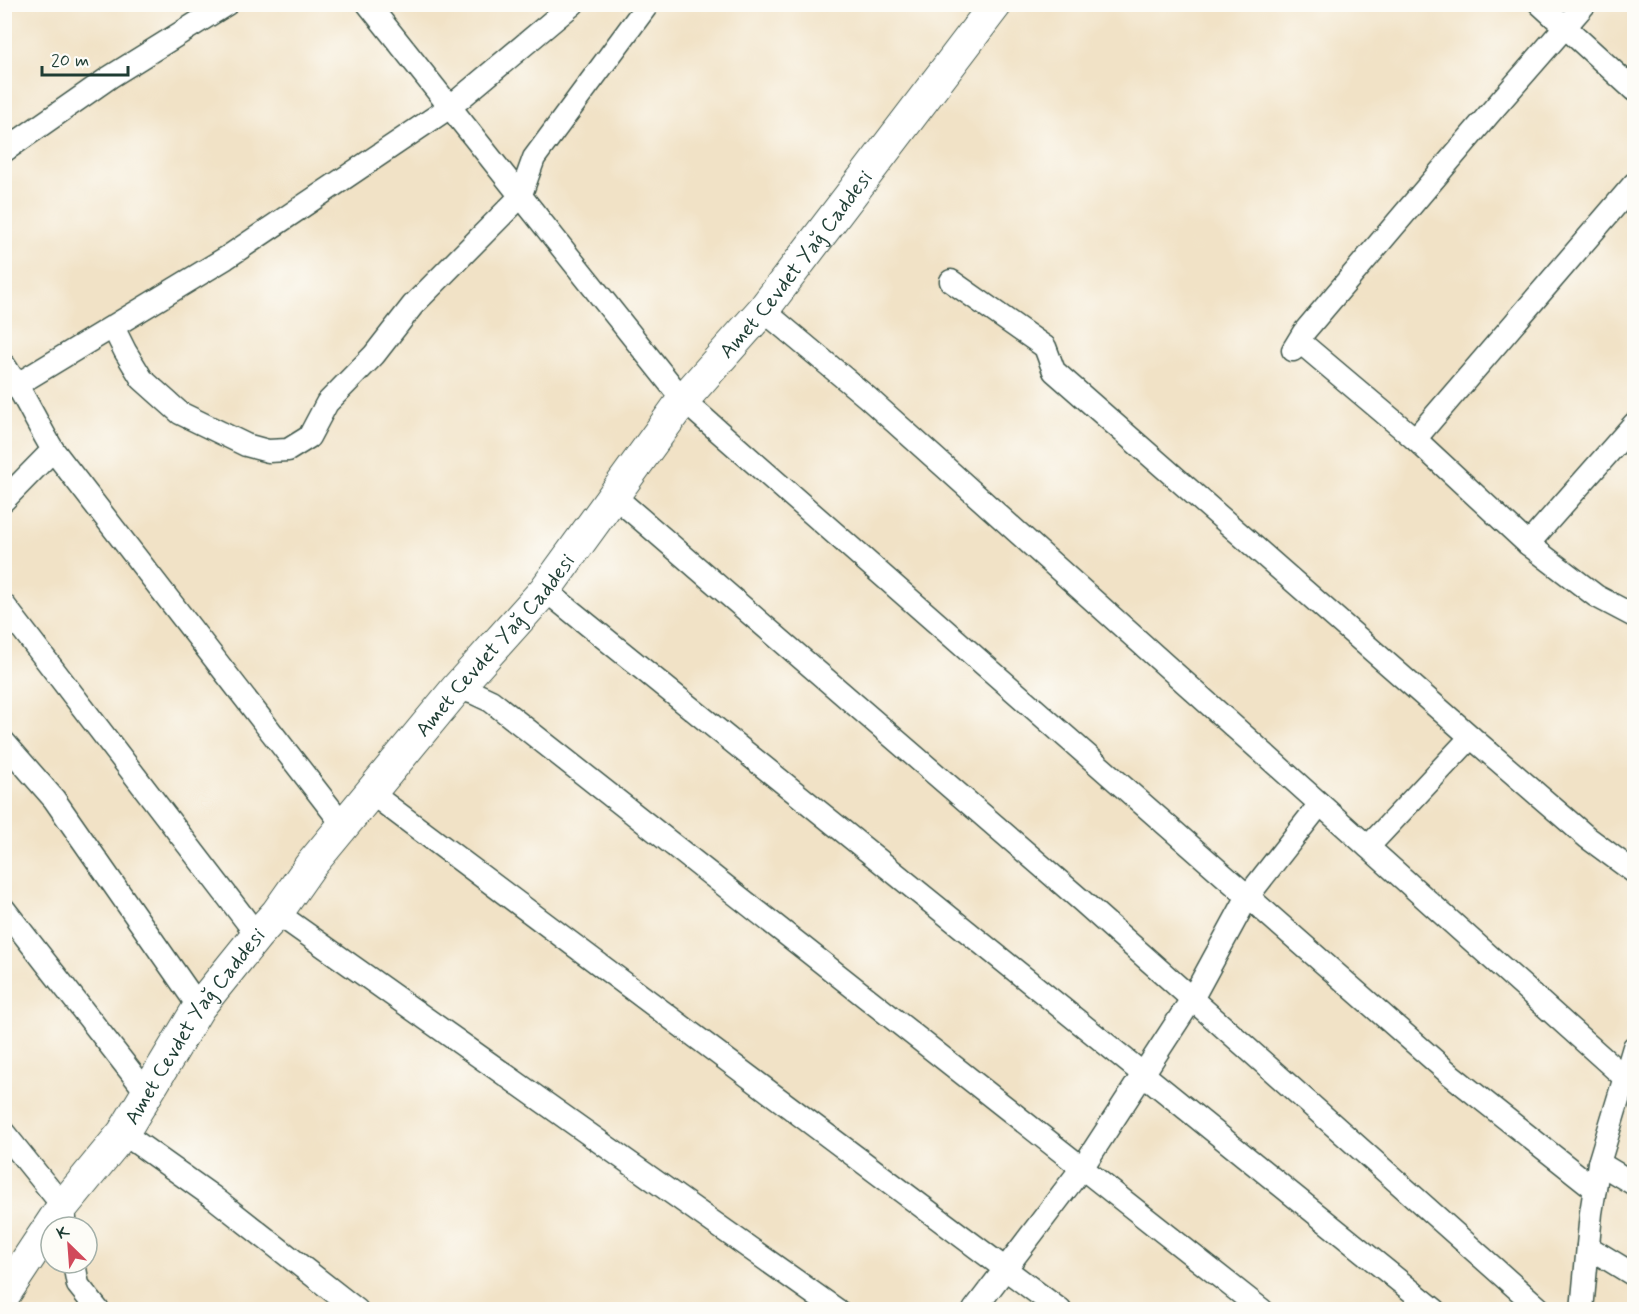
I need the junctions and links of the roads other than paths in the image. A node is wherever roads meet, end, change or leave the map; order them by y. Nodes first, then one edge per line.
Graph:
1 (226, 4) edge
2 (368, 4) edge
3 (573, 4) edge
4 (648, 4) edge
5 (996, 4) edge
6 (1540, 4) edge
7 (1585, 4) edge
8 (1565, 27) junction
9 (1635, 90) edge
10 (450, 107) junction
11 (4, 151) edge
12 (1635, 184) edge
13 (520, 197) junction
14 (951, 281) dead end
15 (763, 310) junction
16 (113, 327) junction
17 (4, 365) edge
18 (18, 384) junction
19 (683, 400) junction
20 (1635, 424) edge
21 (1415, 440) junction
22 (53, 450) junction
23 (613, 495) junction
24 (4, 500) edge
25 (1528, 544) junction
26 (545, 590) junction
27 (4, 605) edge
28 (1635, 616) edge
29 (457, 688) junction
30 (1471, 737) junction
31 (4, 742) edge
32 (371, 793) junction
33 (1320, 804) junction
34 (344, 825) junction
35 (1368, 847) junction
36 (1635, 872) edge
37 (1248, 896) junction
38 (4, 909) edge
39 (267, 924) junction
40 (1192, 999) junction
41 (199, 1007) junction
42 (1635, 1047) edge
43 (1143, 1074) junction
44 (1624, 1077) junction
45 (148, 1094) junction
46 (4, 1133) edge
47 (123, 1133) junction
48 (1599, 1163) junction
49 (1082, 1168) junction
50 (1635, 1184) edge
51 (1595, 1189) junction
52 (64, 1215) edge
53 (66, 1215) edge
54 (1588, 1247) junction
55 (39, 1250) edge
56 (1006, 1269) junction
57 (76, 1275) edge
58 (1635, 1275) edge
59 (4, 1294) edge
60 (98, 1310) edge
61 (357, 1310) edge
62 (837, 1310) edge
63 (974, 1310) edge
64 (1059, 1310) edge
65 (1262, 1310) edge
66 (1434, 1310) edge
67 (1541, 1310) edge
68 (1582, 1310) edge

1 - 11 street
2 - 10 street
3 - 10 street
4 - 13 street
5 - 15 street, Amet Cevdet Yağ Caddesi
6 - 8 street
7 - 8 street
8 - 9 street
8 - 21 street
10 - 13 street
10 - 16 street
12 - 21 street
13 - 16 street
13 - 19 street
14 - 30 street
15 - 19 street, Amet Cevdet Yağ Caddesi
15 - 33 street
16 - 18 street
17 - 18 street
18 - 22 street
19 - 23 street, Amet Cevdet Yağ Caddesi
19 - 37 street
20 - 25 street
21 - 25 street
22 - 24 street
22 - 34 street
23 - 26 street, Amet Cevdet Yağ Caddesi
23 - 40 street
25 - 28 street
26 - 29 street, Amet Cevdet Yağ Caddesi
26 - 43 street
27 - 39 street
29 - 32 street, Amet Cevdet Yağ Caddesi
29 - 49 street
30 - 35 street
30 - 36 street
31 - 41 street
32 - 34 street, Amet Cevdet Yağ Caddesi
32 - 56 street
33 - 35 street
33 - 37 street
34 - 39 street, Amet Cevdet Yağ Caddesi
35 - 44 street
37 - 40 street
37 - 51 street
38 - 45 street
39 - 41 street, Amet Cevdet Yağ Caddesi
39 - 62 street
40 - 43 street
40 - 67 street
41 - 45 street, Amet Cevdet Yağ Caddesi
42 - 44 street
43 - 49 street
43 - 66 street
44 - 48 street
45 - 47 street, Amet Cevdet Yağ Caddesi
46 - 52 street
47 - 53 street, Amet Cevdet Yağ Caddesi
47 - 61 street
48 - 50 street
48 - 51 street
49 - 56 street
49 - 65 street
51 - 54 street
54 - 58 street
54 - 68 street
55 - 59 street, Amet Cevdet Yağ Caddesi
56 - 63 street
56 - 64 street
57 - 60 street

